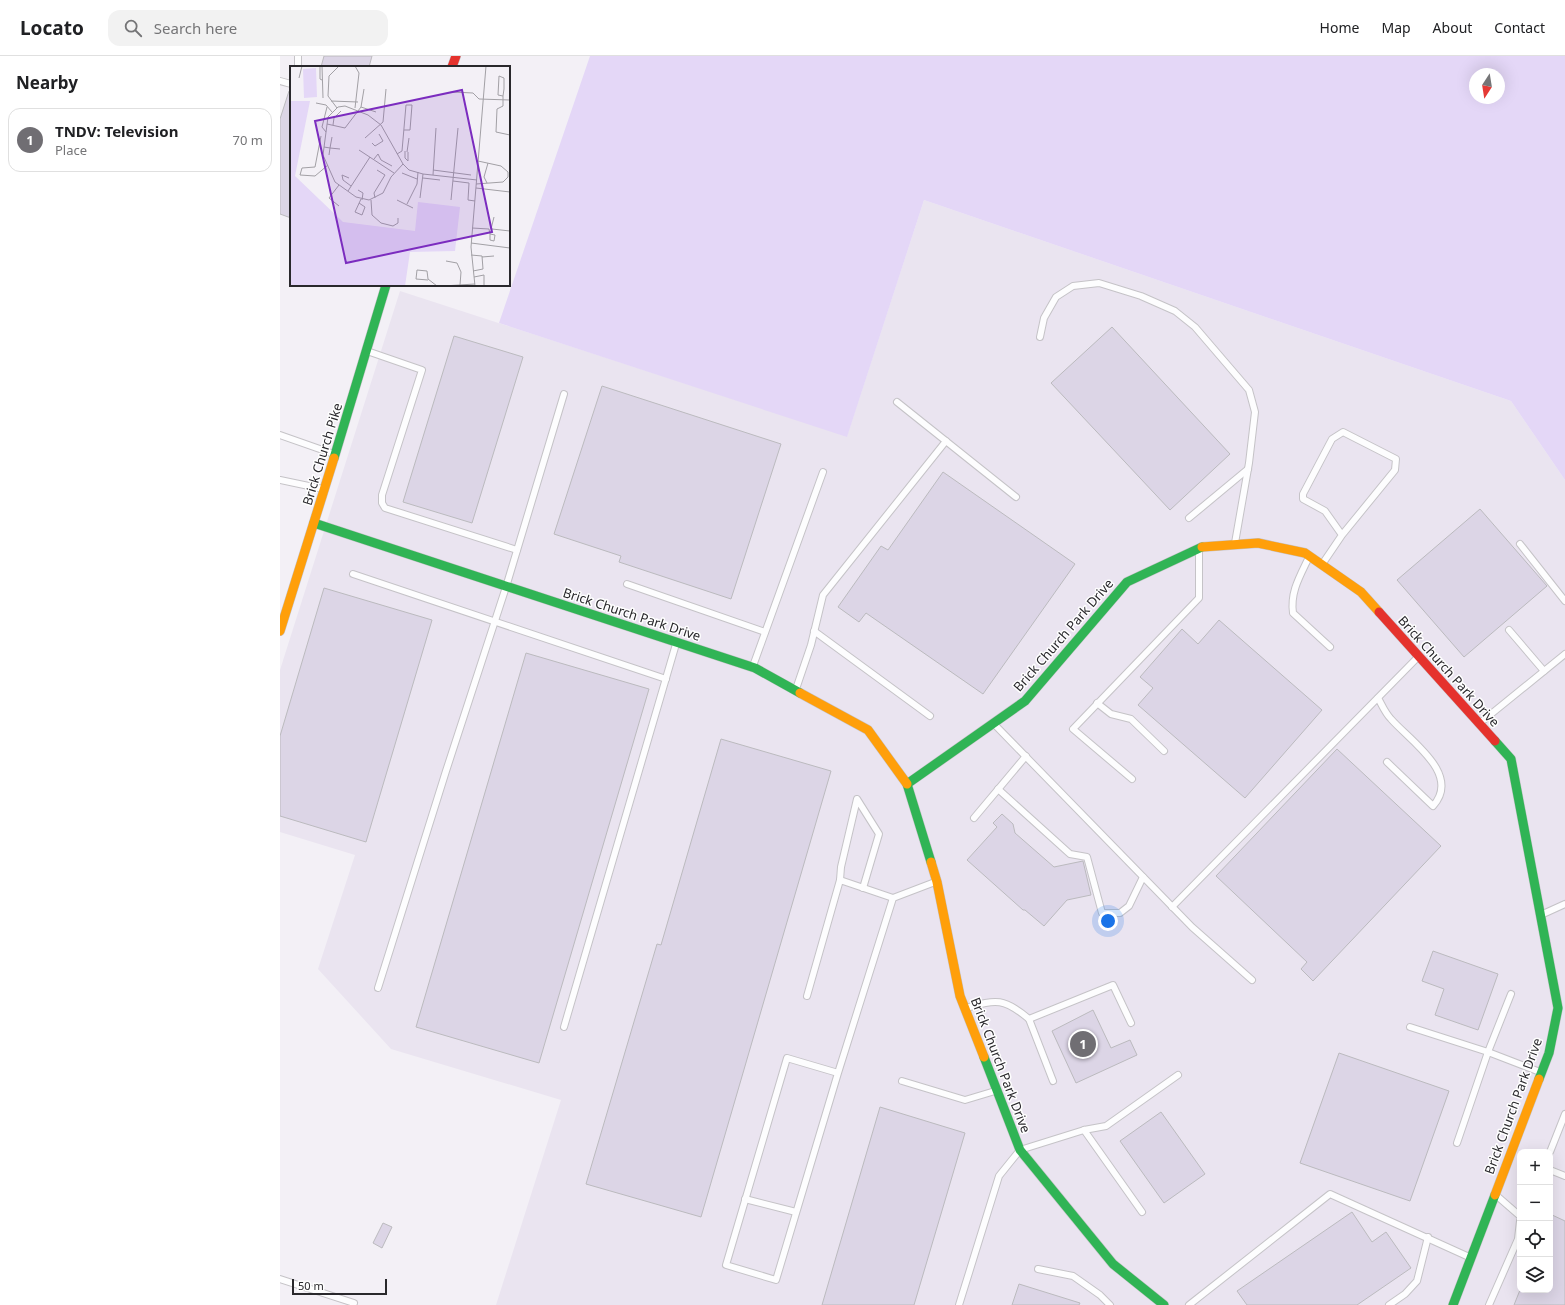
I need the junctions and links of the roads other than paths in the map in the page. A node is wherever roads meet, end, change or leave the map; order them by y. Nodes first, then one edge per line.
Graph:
1 (456, 56) edge
2 (452, 66) edge
3 (280, 81) edge
4 (290, 84) edge
5 (386, 286) edge
6 (1040, 337) dead end
7 (366, 351) junction
8 (564, 394) dead end
9 (897, 402) dead end
10 (280, 435) edge
11 (946, 441) junction
12 (336, 454) junction
13 (1248, 469) junction
14 (823, 472) dead end
15 (280, 480) edge
16 (325, 489) junction
17 (1016, 498) dead end
18 (1189, 518) dead end
19 (314, 523) junction
20 (1342, 535) junction
21 (1235, 544) junction
22 (1520, 544) dead end
23 (1200, 547) junction
24 (517, 550) junction
25 (1310, 556) junction
26 (1322, 564) junction
27 (353, 574) dead end
28 (627, 584) dead end
29 (506, 587) junction
30 (1565, 601) edge
31 (495, 622) junction
32 (1510, 630) dead end
33 (280, 631) edge
34 (814, 631) junction
35 (765, 632) junction
36 (676, 642) junction
37 (1330, 647) dead end
38 (1565, 654) edge
39 (1419, 656) junction
40 (752, 667) junction
41 (1544, 671) junction
42 (666, 679) junction
43 (795, 690) junction
44 (1378, 698) junction
45 (1097, 703) junction
46 (930, 716) dead end
47 (994, 723) junction
48 (1479, 724) junction
49 (1164, 751) dead end
50 (1026, 756) junction
51 (1387, 762) dead end
52 (1132, 779) dead end
53 (906, 784) junction
54 (998, 789) junction
55 (974, 818) dead end
56 (1143, 878) junction
57 (840, 880) junction
58 (937, 882) junction
59 (862, 888) junction
60 (892, 898) junction
61 (1565, 904) edge
62 (1172, 907) junction
63 (1541, 915) junction
64 (1252, 980) dead end
65 (378, 988) dead end
66 (1510, 994) dead end
67 (807, 996) dead end
68 (964, 1008) junction
69 (1029, 1019) junction
70 (1131, 1023) dead end
71 (564, 1027) dead end
72 (1410, 1027) dead end
73 (1488, 1052) junction
74 (1542, 1072) junction
75 (838, 1073) junction
76 (1178, 1075) dead end
77 (1053, 1081) dead end
78 (902, 1082) dead end
79 (996, 1091) junction
80 (1565, 1114) edge
81 (1084, 1130) junction
82 (1457, 1143) dead end
83 (1551, 1149) edge
84 (1020, 1150) junction
85 (1553, 1171) edge
86 (1565, 1176) edge
87 (1495, 1195) junction
88 (745, 1199) junction
89 (796, 1212) junction
90 (1142, 1212) dead end
91 (1517, 1213) edge
92 (1428, 1237) junction
93 (1517, 1241) edge
94 (1471, 1257) junction
95 (1038, 1269) dead end
96 (280, 1279) edge
97 (354, 1302) dead end
98 (959, 1305) edge
99 (1110, 1305) edge
100 (1164, 1305) edge
101 (1189, 1305) edge
102 (1389, 1305) edge
103 (1453, 1305) edge
104 (1489, 1305) edge

1 - 2 street
3 - 4 lane
5 - 7 street, Brick Church Pike
6 - 13 lane
7 - 12 street, Brick Church Pike
7 - 24 lane
8 - 24 lane
9 - 11 lane
10 - 12 lane
11 - 17 lane
11 - 34 lane
12 - 16 street, Brick Church Pike
13 - 18 lane
13 - 21 lane
14 - 35 lane
15 - 16 lane
16 - 19 street, Brick Church Pike
19 - 29 street, Brick Church Park Drive
19 - 33 street, Brick Church Pike
20 - 20 lane
20 - 26 lane
21 - 23 street, Brick Church Park Drive
21 - 25 street, Brick Church Park Drive
22 - 30 lane
23 - 45 lane
23 - 47 street, Brick Church Park Drive
24 - 29 lane
25 - 26 street, Brick Church Park Drive
25 - 37 lane
26 - 39 street, Brick Church Park Drive
27 - 31 lane
28 - 35 lane
29 - 31 lane
29 - 36 street, Brick Church Park Drive
31 - 42 lane
31 - 65 lane
32 - 41 lane
34 - 43 lane
34 - 46 lane
35 - 40 lane
36 - 40 street, Brick Church Park Drive
36 - 42 lane
38 - 41 lane
39 - 44 lane
39 - 48 street, Brick Church Park Drive
40 - 43 street, Brick Church Park Drive
41 - 48 lane
42 - 71 lane
43 - 53 street, Brick Church Park Drive
44 - 51 lane
44 - 62 lane
45 - 49 lane
45 - 52 lane
47 - 50 lane
47 - 53 street, Brick Church Park Drive
48 - 63 street, Brick Church Park Drive
50 - 54 lane
50 - 56 lane
53 - 58 street, Brick Church Park Drive
54 - 55 lane
54 - 56 lane
56 - 62 lane
57 - 59 lane
57 - 59 lane
57 - 67 lane
58 - 60 lane
58 - 68 street, Brick Church Park Drive
59 - 60 lane
60 - 75 lane
61 - 63 lane
62 - 64 lane
63 - 74 street, Brick Church Park Drive
66 - 73 lane
68 - 69 lane
68 - 79 street, Brick Church Park Drive
69 - 70 lane
69 - 77 lane
72 - 73 lane
73 - 74 lane
73 - 82 lane
74 - 87 street, Brick Church Park Drive
75 - 88 lane
75 - 89 lane
76 - 81 lane
78 - 79 lane
79 - 84 street, Brick Church Park Drive
80 - 83 lane
81 - 84 lane
81 - 90 lane
84 - 98 lane
84 - 100 street, Brick Church Park Drive
85 - 86 lane
87 - 91 lane
87 - 94 street, Brick Church Park Drive
88 - 89 lane
88 - 89 lane
92 - 94 lane
92 - 101 lane
92 - 102 lane
93 - 104 lane
94 - 103 street, Brick Church Park Drive
95 - 99 lane
96 - 97 lane

